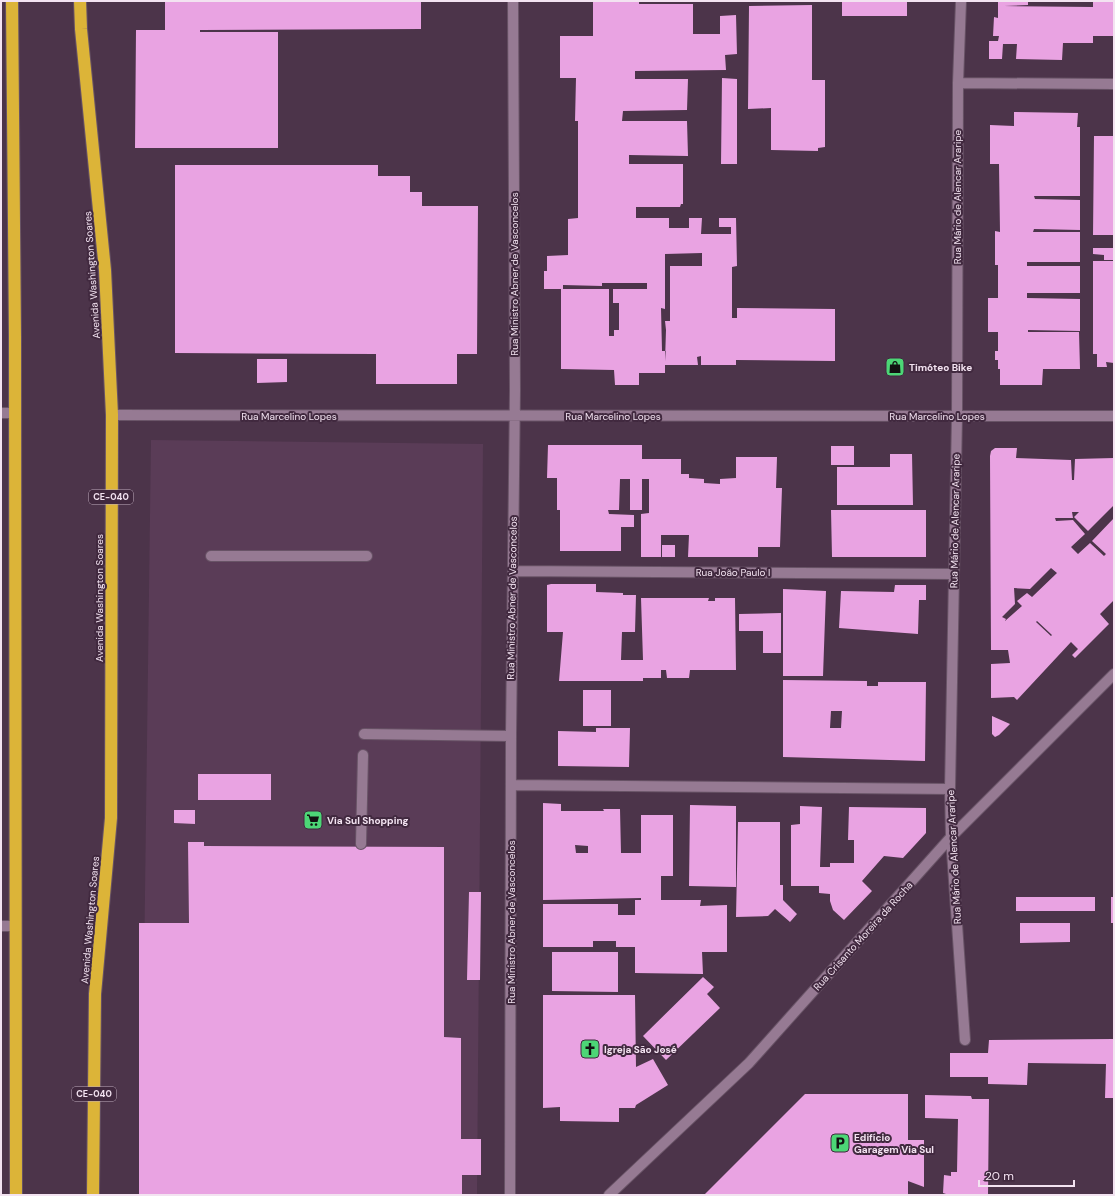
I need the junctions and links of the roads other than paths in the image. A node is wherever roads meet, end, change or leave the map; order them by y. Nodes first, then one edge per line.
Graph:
1 (12, 1) edge
2 (80, 1) edge
3 (513, 1) edge
4 (961, 1) edge
5 (958, 83) junction
6 (1114, 84) edge
7 (1, 413) edge
8 (15, 413) junction
9 (112, 415) junction
10 (515, 416) junction
11 (957, 416) junction
12 (1114, 416) edge
13 (211, 556) dead end
14 (367, 556) dead end
15 (513, 571) junction
16 (953, 574) junction
17 (1114, 674) edge
18 (364, 734) dead end
19 (511, 736) junction
20 (363, 755) dead end
21 (511, 785) junction
22 (950, 789) junction
23 (951, 837) junction
24 (362, 844) dead end
25 (1, 926) edge
26 (15, 926) junction
27 (965, 1040) dead end
28 (16, 1195) edge
29 (93, 1195) edge
30 (510, 1195) edge
31 (609, 1195) edge

1 - 8 highway
2 - 9 highway, Avenida Washington Soares / CE-040
3 - 10 street, Rua Ministro Abner de Vasconcelos
4 - 5 street, Rua Mário de Alencar Araripe
5 - 6 street
5 - 11 street, Rua Mário de Alencar Araripe
7 - 8 street
8 - 26 highway
9 - 10 street, Rua Marcelino Lopes
9 - 29 highway, Avenida Washington Soares / CE-040
10 - 11 street, Rua Marcelino Lopes
10 - 15 street, Rua Ministro Abner de Vasconcelos
11 - 12 street, Rua Marcelino Lopes
11 - 16 street, Rua Mário de Alencar Araripe
13 - 14 street
15 - 16 street, Rua João Paulo I
15 - 19 street, Rua Ministro Abner de Vasconcelos
16 - 22 street, Rua Mário de Alencar Araripe
17 - 23 street, Rua Crisanto Moreira da Rocha
18 - 19 street
19 - 21 street, Rua Ministro Abner de Vasconcelos
20 - 24 street
21 - 22 street
21 - 30 street, Rua Ministro Abner de Vasconcelos
22 - 23 street, Rua Mário de Alencar Araripe
23 - 27 street, Rua Mário de Alencar Araripe
23 - 31 street, Rua Crisanto Moreira da Rocha
25 - 26 street
26 - 28 highway

